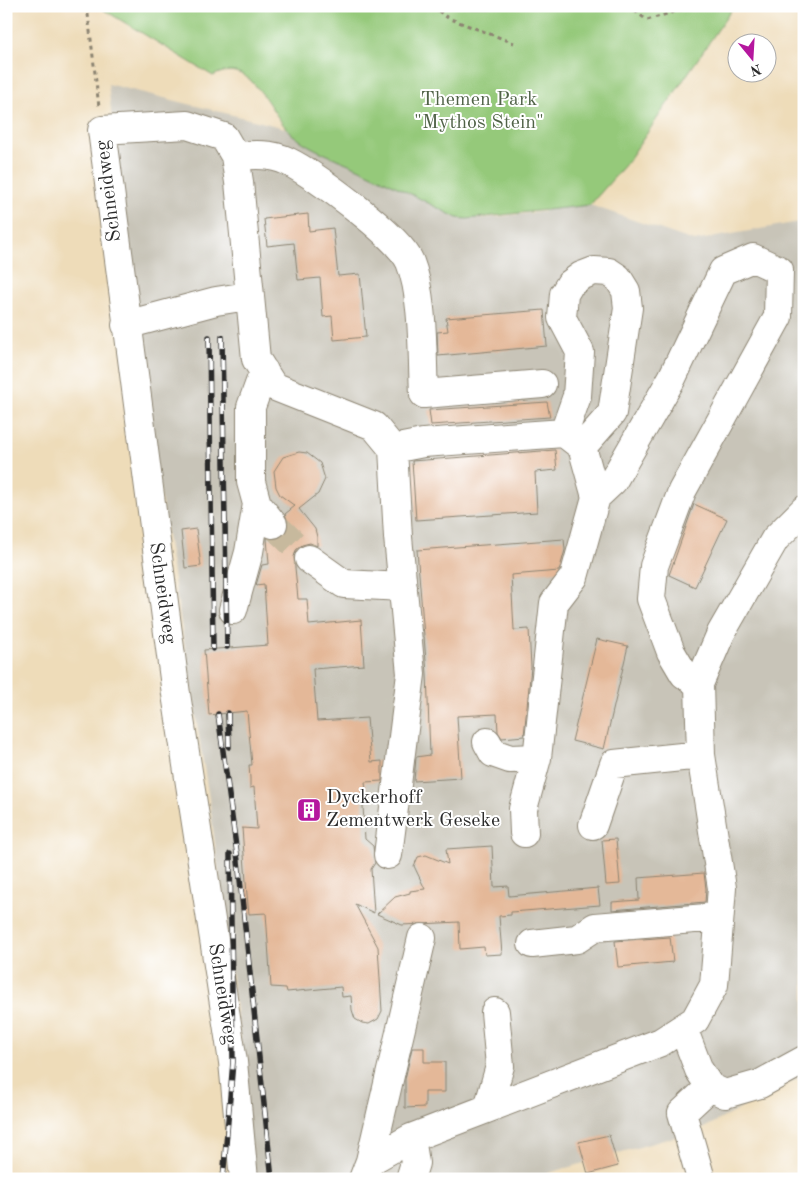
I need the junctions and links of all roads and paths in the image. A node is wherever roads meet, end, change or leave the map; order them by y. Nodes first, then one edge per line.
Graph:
1 (87, 6) edge
2 (432, 6) edge
3 (628, 6) edge
4 (694, 6) edge
5 (514, 44) dead end
6 (102, 130) junction
7 (234, 156) junction
8 (248, 296) junction
9 (126, 325) junction
10 (264, 371) junction
11 (542, 384) dead end
12 (573, 440) junction
13 (393, 449) junction
14 (596, 497) junction
15 (804, 510) edge
16 (309, 559) tunnel mouth
17 (403, 587) junction
18 (233, 610) dead end
19 (699, 684) junction
20 (488, 742) dead end
21 (701, 756) junction
22 (537, 758) junction
23 (593, 825) dead end
24 (524, 833) dead end
25 (388, 855) dead end
26 (719, 917) junction
27 (422, 938) dead end
28 (532, 944) dead end
29 (496, 1012) dead end
30 (683, 1028) junction
31 (804, 1060) edge
32 (710, 1087) junction
33 (488, 1108) junction
34 (411, 1138) junction
35 (367, 1170) edge
36 (244, 1179) edge
37 (410, 1179) edge
38 (700, 1179) edge

1 - 6 path, Schneidweg
2 - 5 path
3 - 4 path
6 - 7 lane
6 - 9 lane, Schneidweg
7 - 8 lane
7 - 11 lane
8 - 9 lane
8 - 10 lane
9 - 36 lane, Schneidweg
10 - 13 lane
10 - 18 lane
12 - 12 lane
12 - 13 lane
12 - 14 lane
13 - 17 lane
14 - 19 lane
14 - 22 lane
15 - 19 lane
16 - 17 lane
17 - 25 lane
19 - 21 lane
20 - 22 lane
21 - 23 lane
21 - 26 lane
22 - 24 lane
26 - 28 lane
26 - 30 lane
27 - 35 lane
29 - 33 lane
30 - 32 lane
30 - 33 lane
31 - 32 lane
32 - 38 lane
33 - 34 lane
34 - 35 lane
34 - 37 lane

